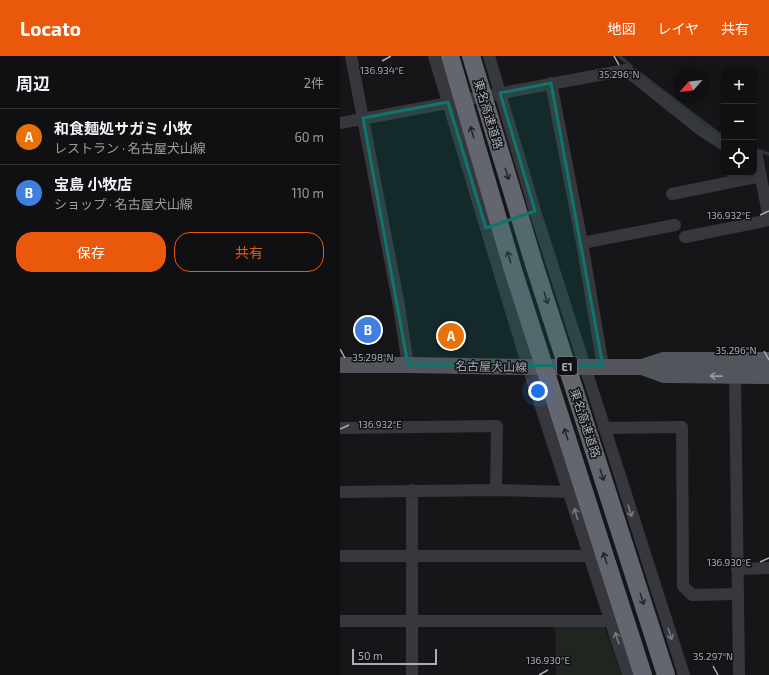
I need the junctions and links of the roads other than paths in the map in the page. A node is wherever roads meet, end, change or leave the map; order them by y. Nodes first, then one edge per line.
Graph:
1 (351, 56) edge
2 (434, 56) edge
3 (450, 56) edge
4 (471, 56) edge
5 (490, 56) edge
6 (551, 83) junction
7 (500, 93) junction
8 (448, 102) junction
9 (363, 118) junction
10 (340, 123) edge
11 (721, 143) edge
12 (757, 157) edge
13 (769, 160) edge
14 (757, 161) edge
15 (761, 176) junction
16 (672, 194) dead end
17 (535, 211) junction
18 (769, 220) edge
19 (675, 225) dead end
20 (486, 228) junction
21 (685, 237) dead end
22 (582, 243) junction
23 (769, 360) edge
24 (340, 365) edge
25 (408, 365) junction
26 (603, 366) junction
27 (528, 367) junction
28 (584, 367) junction
29 (642, 367) junction
30 (735, 376) junction
31 (769, 376) edge
32 (340, 428) edge
33 (604, 428) junction
34 (412, 490) junction
35 (496, 490) junction
36 (340, 492) edge
37 (569, 492) junction
38 (412, 555) junction
39 (340, 556) edge
40 (589, 556) junction
41 (769, 568) edge
42 (737, 570) junction
43 (737, 594) junction
44 (340, 621) edge
45 (611, 621) junction
46 (412, 622) junction
47 (412, 675) edge
48 (628, 675) edge
49 (643, 675) edge
50 (666, 675) edge
51 (684, 675) edge
52 (739, 675) edge

1 - 9 street
2 - 8 street
49 -> 3 highway, 東名高速道路 / E1, bridge
4 -> 50 highway, 東名高速道路 / E1, bridge
5 - 7 street
6 - 7 street
6 - 11 street
6 - 22 street
7 - 8 street
7 - 17 street
8 - 9 street
8 - 20 street
9 - 10 street
9 - 25 street
12 - 13 street
14 - 15 street
15 - 16 street
15 - 18 street
17 - 20 street
17 - 28 street
18 - 21 street
19 - 22 street
20 - 27 street
22 - 26 street
23 - 29 main road, 名古屋犬山線
24 - 25 main road, 名古屋犬山線
25 - 27 main road, 名古屋犬山線
26 - 28 main road, 名古屋犬山線
26 - 29 main road, 名古屋犬山線
27 - 28 main road, 名古屋犬山線
27 - 37 street
28 - 33 street
30 -> 29 main road, 名古屋犬山線
30 - 31 main road, 名古屋犬山線
30 - 42 street
32 - 35 street
33 - 43 street
33 -> 51 street
34 - 35 street
34 - 36 street
34 - 38 street
35 - 37 street
40 -> 37 street
38 - 39 street
38 - 40 street
38 - 46 street
40 - 45 street
41 - 42 street
42 - 43 street
43 - 52 street
44 - 46 street
45 - 46 street
48 -> 45 street
46 - 47 street

